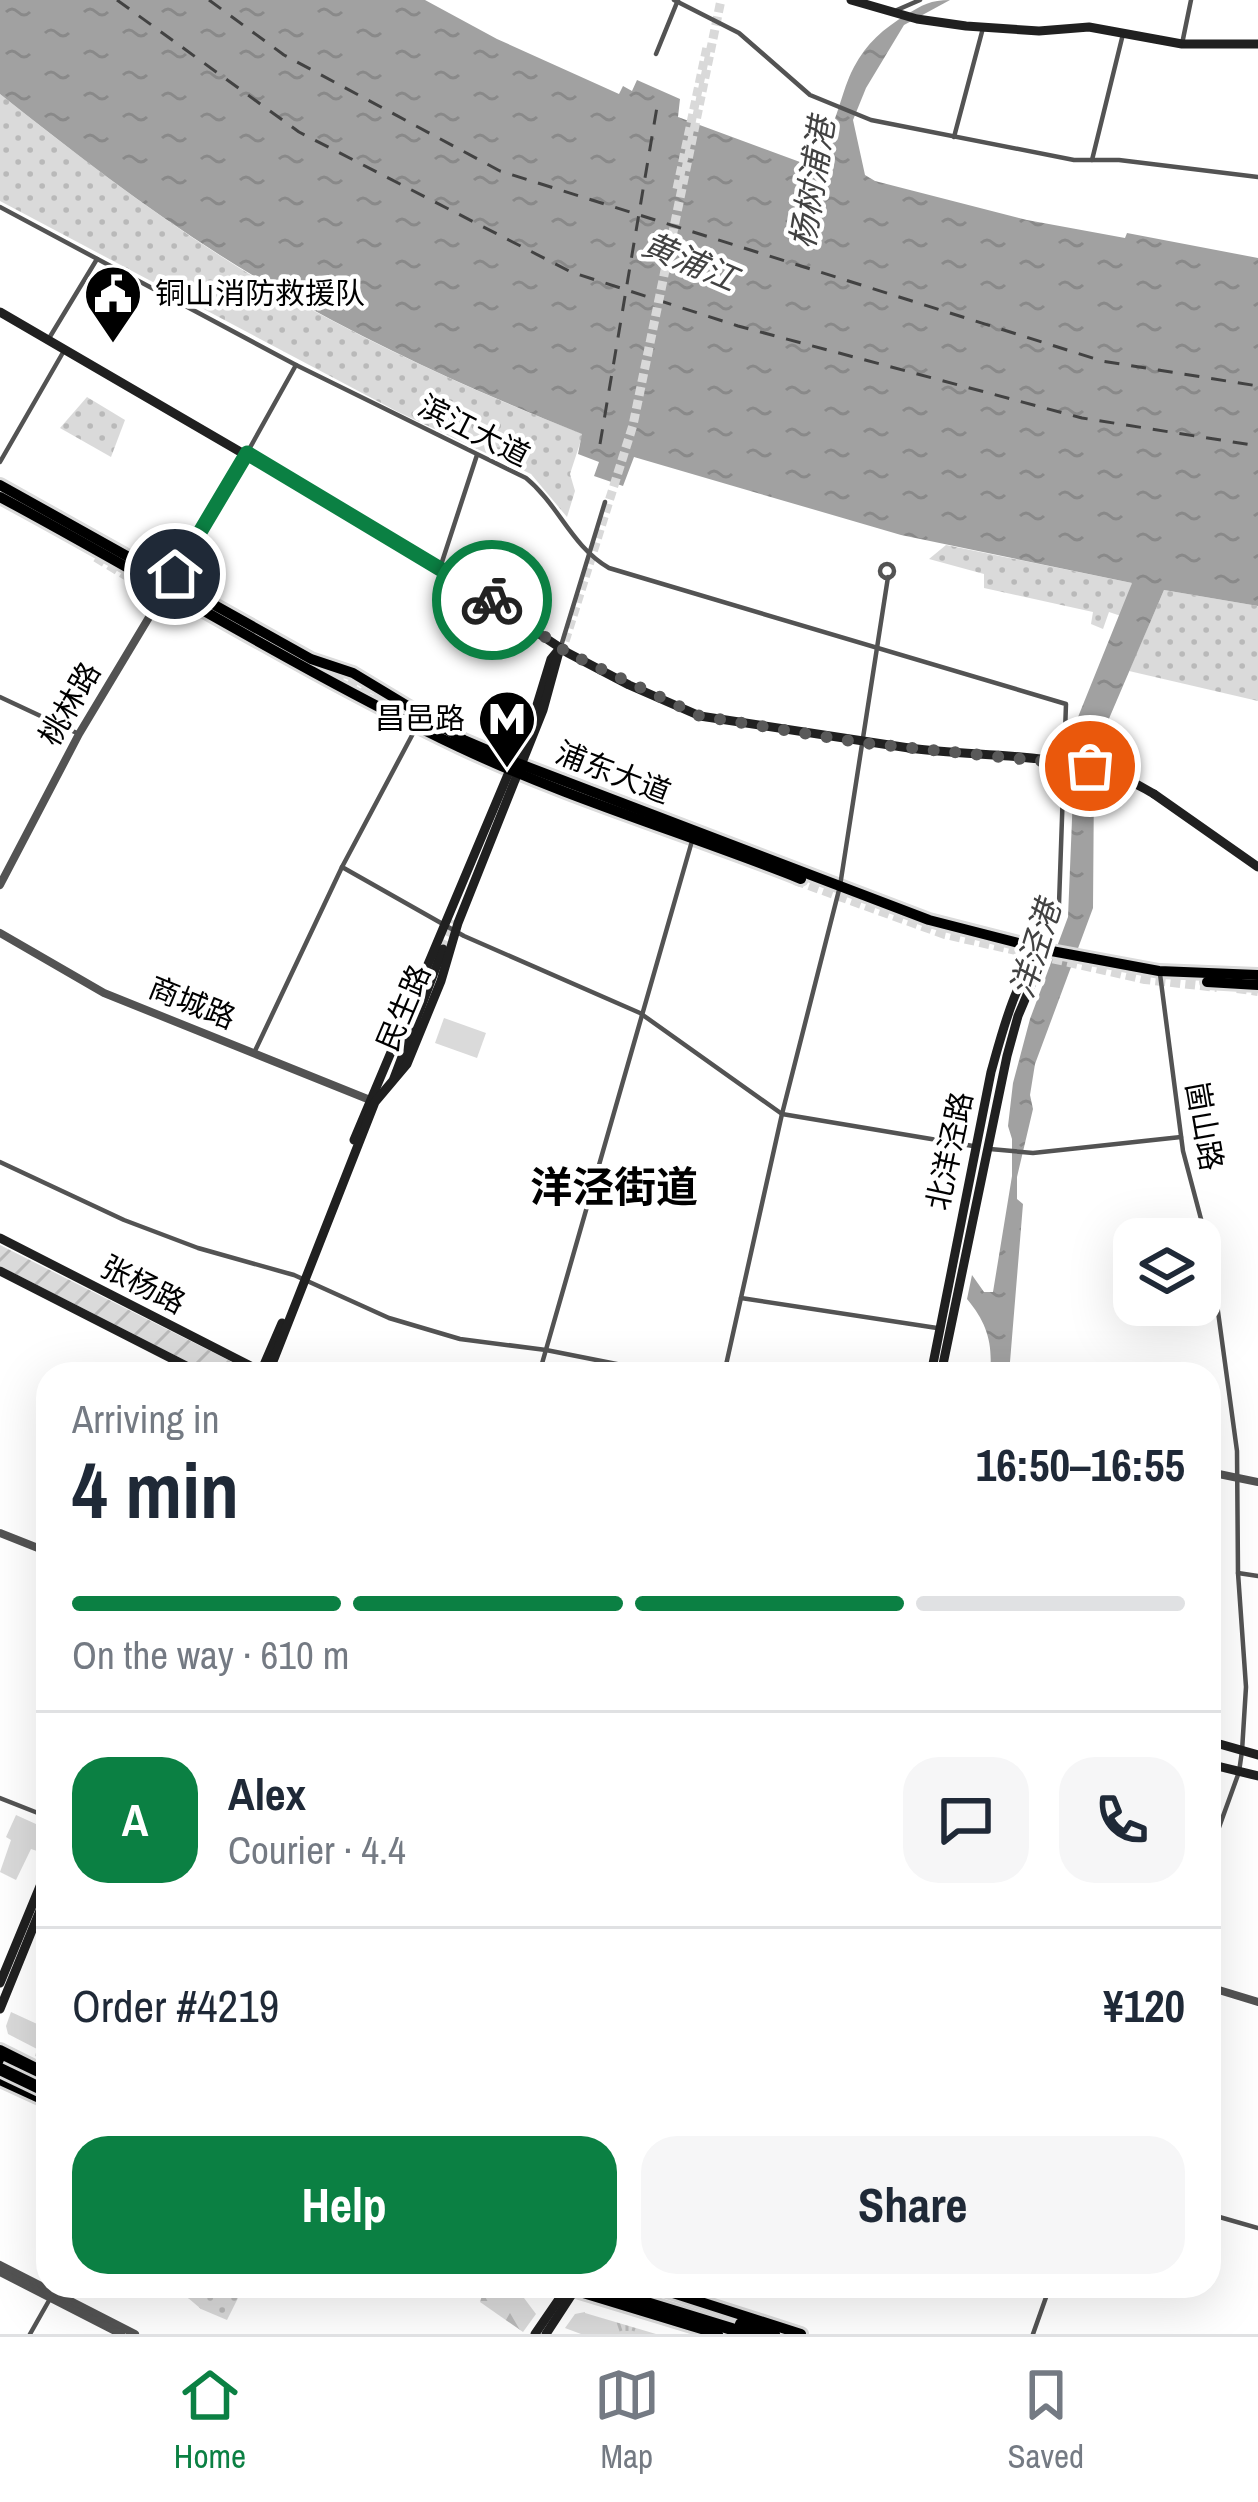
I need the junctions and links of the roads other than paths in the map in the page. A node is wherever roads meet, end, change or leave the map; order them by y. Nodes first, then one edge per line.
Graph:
1 (676, 0) edge
2 (851, 0) edge
3 (920, 0) edge
4 (1191, 0) edge
5 (892, 7) edge
6 (983, 28) junction
7 (1123, 34) junction
8 (1182, 44) junction
9 (1258, 44) edge
10 (656, 54) dead end
11 (954, 137) junction
12 (1092, 160) junction
13 (1258, 177) edge
14 (0, 207) edge
15 (97, 259) junction
16 (0, 312) edge
17 (48, 340) junction
18 (65, 349) junction
19 (296, 365) junction
20 (247, 453) junction
21 (477, 455) junction
22 (0, 462) edge
23 (0, 485) edge
24 (605, 502) dead end
25 (4, 503) edge
26 (589, 555) junction
27 (96, 557) tunnel mouth
28 (440, 568) junction
29 (888, 578) dead end
30 (170, 584) junction
31 (878, 646) junction
32 (560, 648) junction
33 (362, 685) dead end
34 (0, 697) edge
35 (1066, 704) joint
36 (417, 726) junction
37 (79, 734) junction
38 (464, 740) junction
39 (863, 743) junction
40 (515, 767) junction
41 (695, 834) junction
42 (342, 867) junction
43 (1258, 867) edge
44 (0, 885) edge
45 (839, 890) junction
46 (443, 926) junction
47 (456, 932) junction
48 (0, 933) edge
49 (1045, 953) junction
50 (1160, 975) junction
51 (1258, 975) edge
52 (1258, 985) edge
53 (640, 1012) junction
54 (254, 1053) junction
55 (384, 1072) junction
56 (390, 1088) junction
57 (372, 1100) junction
58 (782, 1114) junction
59 (1181, 1137) junction
60 (981, 1148) junction
61 (0, 1162) edge
62 (0, 1238) edge
63 (0, 1270) edge
64 (303, 1279) junction
65 (741, 1298) junction
66 (945, 1329) junction
67 (546, 1350) junction
68 (179, 1362) edge
69 (242, 1362) edge
70 (269, 1362) edge
71 (542, 1362) edge
72 (606, 1362) edge
73 (727, 1362) edge
74 (935, 1362) edge
75 (942, 1362) edge
76 (1221, 1474) edge
77 (1238, 1477) junction
78 (1258, 1482) edge
79 (0, 1532) edge
80 (36, 1547) edge
81 (1238, 1573) junction
82 (1258, 1576) edge
83 (1221, 1745) edge
84 (1242, 1751) junction
85 (1258, 1754) edge
86 (1221, 1767) edge
87 (1239, 1772) junction
88 (1258, 1777) edge
89 (0, 1798) edge
90 (36, 1812) edge
91 (1221, 1822) edge
92 (36, 1896) edge
93 (36, 1921) edge
94 (0, 1983) edge
95 (1221, 1991) edge
96 (1258, 2002) edge
97 (0, 2009) edge
98 (0, 2050) edge
99 (0, 2064) edge
100 (36, 2068) edge
101 (0, 2080) edge
102 (36, 2081) edge
103 (36, 2096) edge
104 (1221, 2217) edge
105 (1258, 2228) edge
106 (0, 2268) edge
107 (36, 2287) edge
108 (50, 2298) edge
109 (57, 2298) edge
110 (58, 2298) edge
111 (560, 2298) edge
112 (563, 2298) edge
113 (603, 2298) edge
114 (630, 2298) edge
115 (662, 2298) edge
116 (690, 2298) edge
117 (1046, 2298) edge
118 (771, 2328) edge
119 (30, 2334) edge
120 (121, 2334) edge
121 (135, 2334) edge
122 (535, 2334) edge
123 (546, 2334) edge
124 (718, 2334) edge
125 (748, 2334) edge
126 (801, 2334) edge
127 (1033, 2334) edge

1 - 10 street
1 - 11 street
2 - 5 main road
3 - 5 street
4 - 8 street
5 - 6 main road
6 - 7 main road
6 - 11 street
7 - 8 main road
7 - 12 street
8 - 9 main road
11 - 12 street
12 - 13 street
14 - 15 street, 滨江大道
15 - 17 street
15 - 19 street, 滨江大道
16 - 17 main road
17 - 18 main road
18 - 20 main road
18 - 22 street
19 - 20 street, 桃林路
19 - 21 street, 滨江大道
20 - 28 main road
20 - 30 street, 桃林路
21 - 26 street, 滨江大道
21 - 28 street
23 - 30 main road, 浦东大道
24 - 26 street, 民生路
25 - 27 main road
25 - 30 main road, 浦东大道
26 - 31 street, 滨江大道
26 - 32 street, 民生路
28 - 32 main road
29 - 31 street
30 - 36 main road, 浦东大道
30 - 37 street, 桃林路
30 - 38 main road, 浦东大道
31 - 35 street, 滨江大道
31 - 39 street
32 - 39 main road
32 - 40 main road, 民生路
33 - 38 main road
34 - 37 street
35 - 49 street, 北洋泾路
36 - 40 main road, 浦东大道
36 - 42 street
37 - 44 street, 桃林路
38 - 40 main road, 浦东大道
39 - 43 main road, bridge
39 - 45 street
40 - 41 main road, 浦东大道
40 - 46 main road, 民生路
40 - 47 main road, 民生路
41 - 45 main road, 浦东大道
41 - 53 street
42 - 46 street
42 - 54 street
45 - 49 main road, 浦东大道
45 - 58 street
46 - 47 street
46 - 55 main road, 民生路
47 - 53 street
47 - 56 main road, 民生路
48 - 54 street, 商城路
49 - 50 main road, 浦东大道
49 - 60 main road, 北洋泾路
50 - 51 main road, 浦东大道
50 - 52 main road, 浦东大道
50 - 59 street, 崮山路
53 - 58 street
53 - 67 street
54 - 57 street, 商城路
55 - 56 main road
55 - 57 main road, 民生路
56 - 57 main road, 民生路
57 - 64 main road, 民生路
58 - 60 street
58 - 65 street
59 - 60 street
59 - 77 street, 崮山路
60 - 66 main road, 北洋泾路
61 - 64 street
62 - 69 main road, 张杨路
63 - 68 main road, 张杨路
64 - 67 street
64 - 70 main road, 民生路
65 - 66 street
65 - 73 street
66 - 74 main road, 北洋泾路
66 - 75 main road, 北洋泾路
67 - 71 street
67 - 72 street
76 - 77 street
77 - 78 street
77 - 81 street, 崮山路
79 - 80 street
81 - 82 street
81 - 84 street, 崮山路
83 - 84 main road
84 - 85 main road
84 - 87 street, 崮山路
86 - 87 main road
87 - 88 main road
87 - 91 street, 崮山路
89 - 90 street
92 - 94 main road
93 - 97 main road
95 - 96 street
98 - 100 main road
99 - 102 highway, bridge
101 - 103 main road
104 - 105 street
106 - 107 street
108 - 119 street
109 - 120 street
110 - 121 street
111 - 122 main road
112 - 123 main road
113 - 124 main road
114 - 125 highway
115 - 118 highway
116 - 118 main road
117 - 127 street
118 - 126 main road

